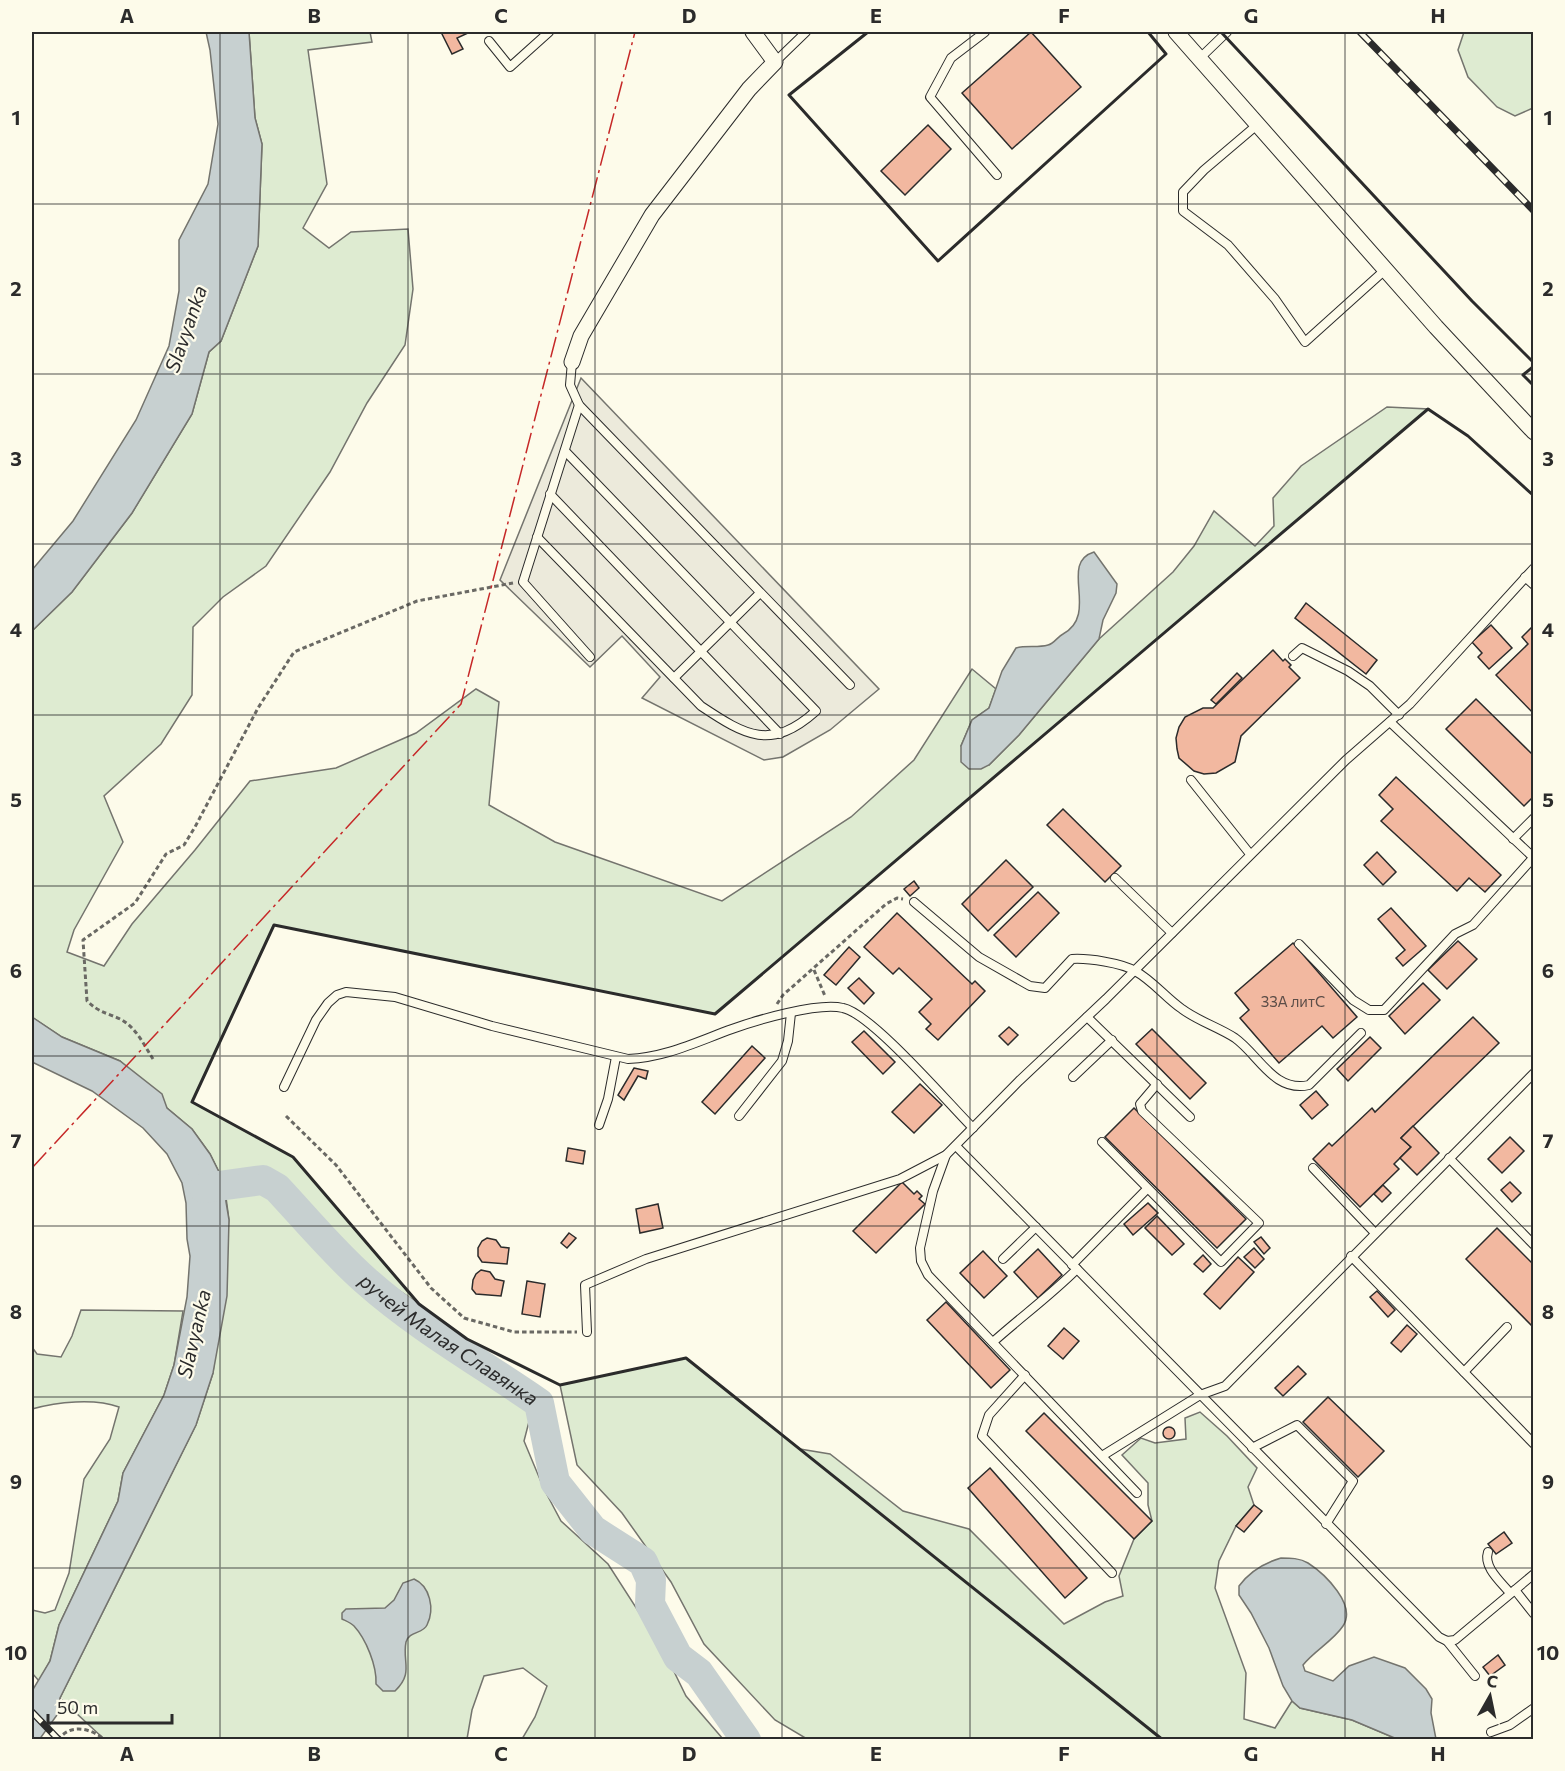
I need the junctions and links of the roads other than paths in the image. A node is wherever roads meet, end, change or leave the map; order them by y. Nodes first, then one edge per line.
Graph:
1 (549, 32) edge
2 (753, 32) edge
3 (806, 32) edge
4 (985, 32) edge
5 (1176, 32) edge
6 (1227, 32) edge
7 (489, 41) dead end
8 (1199, 59) junction
9 (775, 62) junction
10 (1257, 125) junction
11 (997, 175) dead end
12 (1385, 270) junction
13 (572, 362) joint
14 (579, 405) junction
15 (1533, 432) edge
16 (565, 451) junction
17 (550, 494) junction
18 (537, 537) junction
19 (1533, 568) edge
20 (1525, 577) junction
21 (1533, 585) edge
22 (760, 593) junction
23 (730, 622) junction
24 (701, 651) junction
25 (1293, 656) dead end
26 (590, 657) dead end
27 (674, 678) junction
28 (850, 685) dead end
29 (1399, 715) junction
30 (1390, 722) junction
31 (780, 734) junction
32 (1191, 780) dead end
33 (1533, 818) edge
34 (1513, 839) junction
35 (1250, 854) junction
36 (1533, 858) edge
37 (1115, 878) dead end
38 (914, 902) road end
39 (1172, 933) junction
40 (1299, 944) dead end
41 (1135, 970) junction
42 (791, 1013) junction
43 (1087, 1017) junction
44 (1361, 1033) dead end
45 (1112, 1040) junction
46 (616, 1057) junction
47 (1533, 1073) edge
48 (1072, 1077) dead end
49 (1157, 1084) junction
50 (284, 1087) dead end
51 (739, 1116) dead end
52 (1190, 1117) dead end
53 (599, 1125) dead end
54 (973, 1128) junction
55 (1102, 1142) dead end
56 (956, 1146) junction
57 (946, 1155) junction
58 (1449, 1158) junction
59 (1313, 1168) dead end
60 (1147, 1189) junction
61 (1036, 1227) junction
62 (1375, 1233) junction
63 (1533, 1245) edge
64 (1351, 1256) junction
65 (1003, 1259) dead end
66 (1075, 1267) junction
67 (1507, 1327) dead end
68 (587, 1332) road end
69 (993, 1342) junction
70 (1464, 1372) junction
71 (1025, 1375) junction
72 (1200, 1395) junction
73 (1533, 1444) edge
74 (1252, 1448) junction
75 (1101, 1456) junction
76 (1137, 1493) dead end
77 (1326, 1524) junction
78 (1488, 1552) dead end
79 (1112, 1573) dead end
80 (1533, 1574) edge
81 (1513, 1592) junction
82 (1533, 1614) edge
83 (1448, 1641) junction
84 (1475, 1676) dead end
85 (1533, 1708) edge
86 (1491, 1732) dead end

1 - 7 lane
2 - 9 street
3 - 9 lane
4 - 11 lane
5 - 8 street
6 - 8 lane
8 - 10 street
9 - 13 street
10 - 12 street
10 - 12 lane
12 - 15 street
13 - 14 lane
14 - 16 lane
14 - 22 lane
16 - 17 lane
16 - 23 lane
17 - 18 lane
17 - 24 lane
18 - 26 lane
18 - 27 lane
19 - 20 lane
20 - 21 lane
20 - 29 lane
22 - 23 lane
22 - 28 lane
23 - 24 lane
23 - 31 lane
24 - 27 lane
24 - 31 lane
25 - 29 lane
27 - 31 lane
29 - 30 lane
30 - 34 lane
30 - 35 lane
32 - 35 lane
33 - 34 lane
34 - 36 lane
35 - 39 lane
36 - 40 lane
37 - 39 lane
38 - 41 lane
39 - 41 lane
41 - 43 lane
41 - 44 lane
42 - 46 lane
42 - 51 lane
42 - 54 lane
43 - 45 lane
43 - 54 lane
45 - 48 lane
45 - 49 lane
46 - 50 lane
46 - 53 lane
47 - 58 lane
49 - 52 lane
49 - 60 lane
54 - 56 lane
55 - 60 lane
56 - 57 lane
56 - 61 lane
57 - 68 lane
57 - 69 lane
58 - 62 lane
58 - 63 lane
59 - 62 lane
60 - 66 lane
61 - 65 lane
61 - 66 lane
62 - 64 lane
64 - 70 lane
64 - 72 lane
66 - 69 lane
66 - 72 lane
67 - 70 lane
69 - 71 lane
70 - 73 lane
71 - 75 lane
71 - 79 lane
72 - 74 lane
72 - 75 lane
74 - 77 lane
74 - 77 lane
75 - 76 lane
77 - 83 lane
78 - 81 lane
80 - 81 lane
81 - 82 lane
81 - 83 lane
83 - 84 lane
85 - 86 lane

